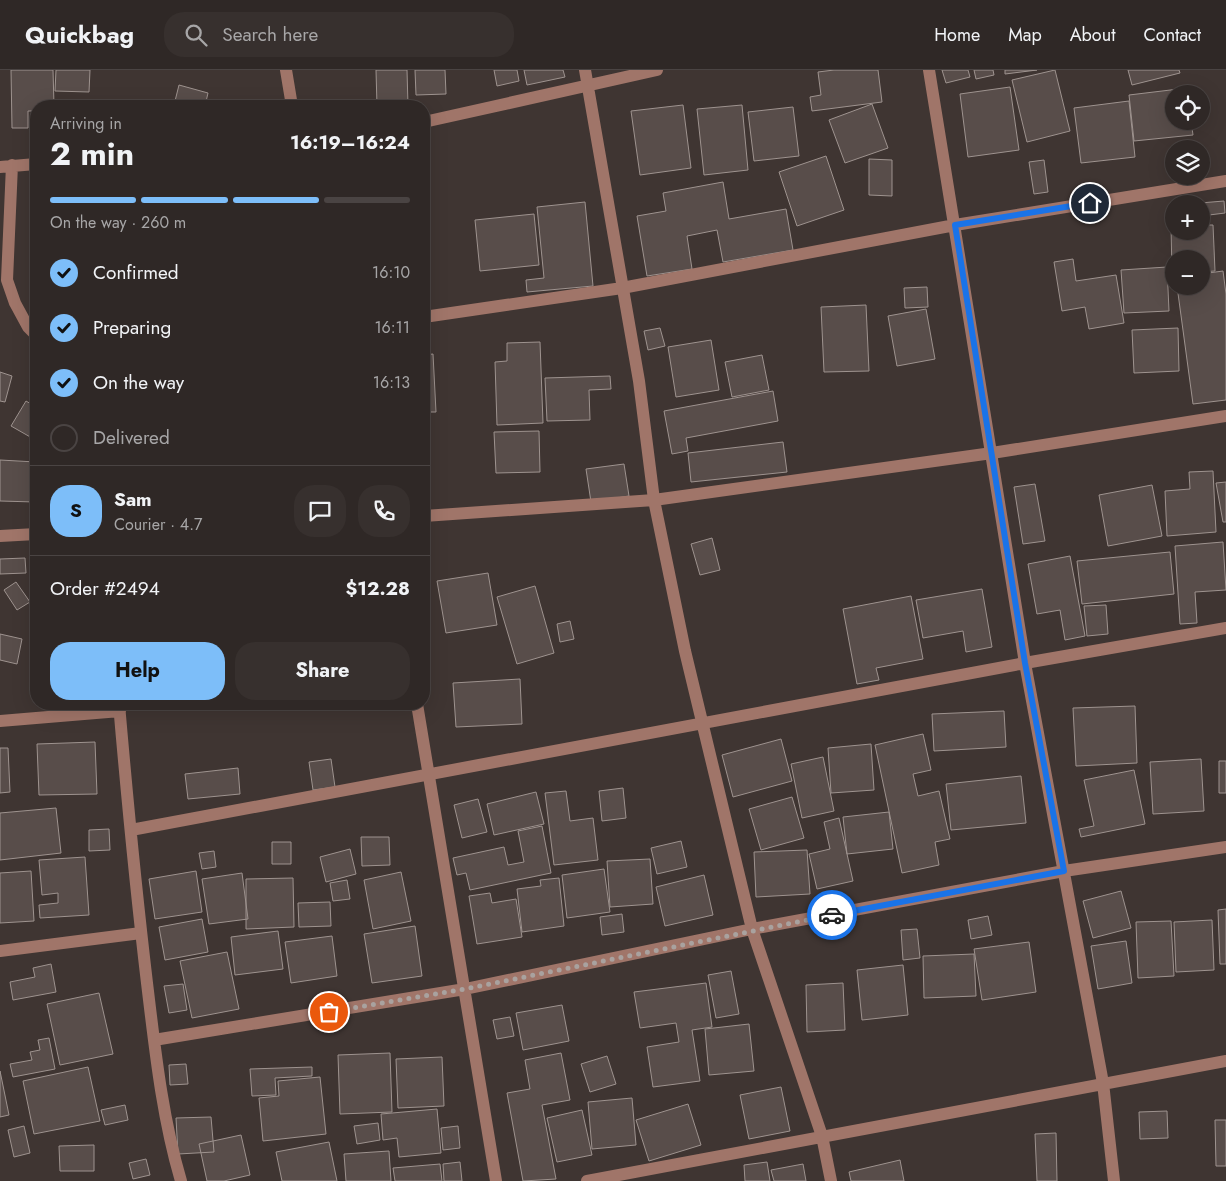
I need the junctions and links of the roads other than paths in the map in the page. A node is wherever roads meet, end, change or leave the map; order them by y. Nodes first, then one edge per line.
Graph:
1 (286, 70) edge
2 (585, 70) edge
3 (657, 70) edge
4 (929, 70) edge
5 (589, 87) junction
6 (291, 100) edge
7 (430, 121) edge
8 (30, 164) edge
9 (6, 166) edge
10 (1226, 181) edge
11 (955, 225) junction
12 (7, 280) junction
13 (622, 288) junction
14 (0, 292) edge
15 (430, 316) edge
16 (30, 328) edge
17 (1226, 416) edge
18 (992, 453) junction
19 (654, 500) junction
20 (430, 516) edge
21 (30, 534) edge
22 (0, 536) edge
23 (1226, 628) edge
24 (1025, 663) junction
25 (102, 710) edge
26 (120, 710) edge
27 (418, 710) edge
28 (0, 721) edge
29 (702, 724) junction
30 (429, 775) junction
31 (131, 830) junction
32 (1226, 847) edge
33 (1064, 871) junction
34 (752, 930) junction
35 (142, 933) junction
36 (0, 951) edge
37 (465, 989) junction
38 (154, 1040) junction
39 (1226, 1061) edge
40 (1103, 1083) junction
41 (822, 1136) junction
42 (181, 1181) edge
43 (496, 1181) edge
44 (586, 1181) edge
45 (831, 1181) edge
46 (1114, 1181) edge

1 - 6 street
2 - 5 street
3 - 5 street
4 - 11 street
5 - 7 street
5 - 13 street
8 - 9 street
9 - 12 street
10 - 11 street
11 - 13 street
11 - 18 street
12 - 14 street
12 - 16 street
13 - 15 street
13 - 19 street
17 - 18 street
18 - 19 street
18 - 24 street
19 - 20 street
19 - 29 street
21 - 22 street
23 - 24 street
24 - 29 street
24 - 33 street
25 - 28 street
26 - 31 street
27 - 30 street
29 - 30 street
29 - 34 street
30 - 31 street
30 - 37 street
31 - 35 street
32 - 33 street
33 - 34 street
33 - 40 street
34 - 37 street
34 - 41 street
35 - 36 street
35 - 38 street
37 - 38 street
37 - 43 street
38 - 42 street
39 - 40 street
40 - 41 street
40 - 46 street
41 - 44 street
41 - 45 street

